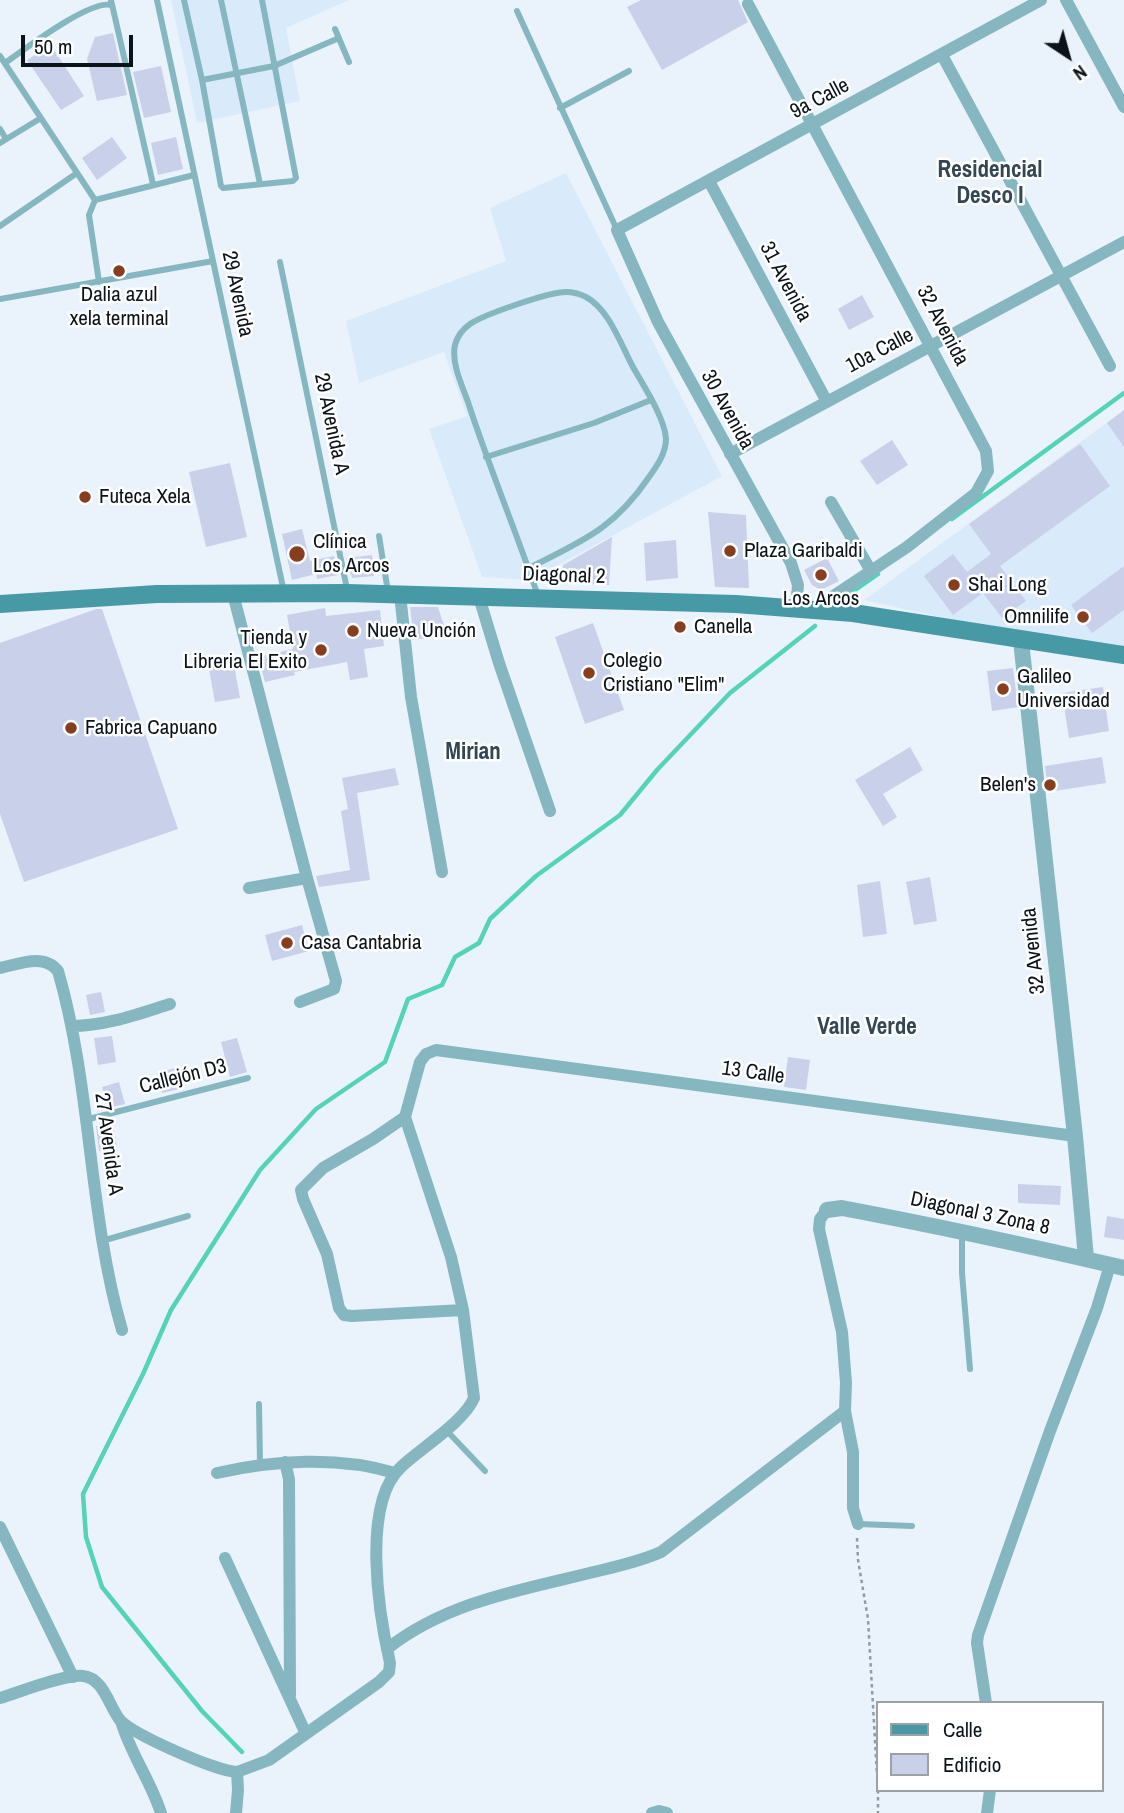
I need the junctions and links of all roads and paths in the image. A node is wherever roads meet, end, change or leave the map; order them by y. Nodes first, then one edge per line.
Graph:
1 (157, 0) edge
2 (184, 0) edge
3 (221, 0) edge
4 (261, 0) edge
5 (1041, 0) edge
6 (1066, 0) edge
7 (111, 3) edge
8 (748, 4) dead end
9 (517, 11) dead end
10 (335, 29) dead end
11 (339, 38) junction
12 (942, 55) junction
13 (0, 56) edge
14 (349, 62) dead end
15 (5, 63) junction
16 (274, 66) junction
17 (629, 71) dead end
18 (237, 74) junction
19 (202, 80) junction
20 (1124, 107) edge
21 (560, 108) junction
22 (41, 118) junction
23 (811, 125) junction
24 (0, 129) edge
25 (3, 141) edge
26 (77, 173) junction
27 (194, 175) junction
28 (709, 181) junction
29 (153, 184) junction
30 (260, 184) junction
31 (95, 200) junction
32 (0, 226) edge
33 (617, 230) junction
34 (1124, 242) edge
35 (213, 261) junction
36 (280, 262) dead end
37 (1061, 276) junction
38 (99, 282) junction
39 (0, 299) edge
40 (929, 346) junction
41 (1110, 366) dead end
42 (651, 400) junction
43 (827, 402) junction
44 (730, 454) junction
45 (486, 457) junction
46 (831, 502) dead end
47 (379, 536) dead end
48 (529, 568) junction
49 (871, 571) junction
50 (347, 593) junction
51 (233, 594) junction
52 (284, 594) junction
53 (394, 594) junction
54 (479, 597) junction
55 (539, 598) junction
56 (0, 604) edge
57 (805, 608) junction
58 (1021, 640) junction
59 (1124, 655) edge
60 (550, 811) dead end
61 (442, 872) dead end
62 (307, 878) junction
63 (249, 888) dead end
64 (0, 968) edge
65 (300, 1002) dead end
66 (170, 1004) dead end
67 (72, 1026) junction
68 (248, 1078) dead end
69 (405, 1117) junction
70 (85, 1120) junction
71 (1075, 1136) junction
72 (827, 1210) joint
73 (188, 1216) dead end
74 (962, 1231) junction
75 (102, 1241) junction
76 (1086, 1258) junction
77 (1117, 1267) edge
78 (463, 1310) junction
79 (122, 1330) dead end
80 (970, 1369) dead end
81 (259, 1404) dead end
82 (845, 1411) junction
83 (446, 1430) junction
84 (285, 1462) junction
85 (260, 1464) junction
86 (485, 1471) dead end
87 (217, 1473) dead end
88 (395, 1473) junction
89 (858, 1524) junction
90 (912, 1526) dead end
91 (0, 1527) edge
92 (225, 1558) dead end
93 (387, 1649) junction
94 (73, 1677) junction
95 (290, 1695) junction
96 (0, 1698) edge
97 (986, 1701) edge
98 (121, 1720) junction
99 (306, 1734) junction
100 (876, 1758) edge
101 (237, 1772) junction
102 (878, 1792) edge
103 (990, 1792) edge
104 (161, 1813) edge
105 (236, 1813) edge
106 (652, 1813) edge
107 (667, 1813) edge
108 (878, 1813) edge
109 (987, 1813) edge

1 - 27 lane, 29 Avenida
2 - 19 lane
3 - 18 lane
4 - 16 lane
5 - 12 street, 9a Calle
6 - 20 street
7 - 15 lane
7 - 29 lane
8 - 23 street, 32 Avenida
9 - 21 lane
10 - 11 lane
11 - 14 lane
11 - 16 lane
12 - 23 street, 9a Calle
12 - 37 street
13 - 15 lane
15 - 22 lane
16 - 18 lane
16 - 30 lane
17 - 21 lane
18 - 19 lane
18 - 30 lane
19 - 30 lane
21 - 33 lane
22 - 25 lane
22 - 26 lane
23 - 28 street, 9a Calle
23 - 40 street, 32 Avenida
24 - 25 lane
26 - 31 lane
26 - 32 lane
27 - 29 lane
27 - 35 lane, 29 Avenida
28 - 33 street, 9a Calle
28 - 43 street, 31 Avenida
29 - 31 lane
31 - 38 lane
33 - 44 street, 30 Avenida
34 - 37 street, 10a Calle
35 - 38 lane
35 - 52 lane, 29 Avenida
36 - 50 lane, 29 Avenida A
37 - 40 street, 10a Calle
37 - 41 street
38 - 39 lane
40 - 43 street, 10a Calle
40 - 49 street, 32 Avenida
42 - 45 lane
42 - 45 lane
42 - 48 lane
43 - 44 street, 10a Calle
44 - 57 street, 30 Avenida
45 - 48 lane
46 - 49 street
47 - 53 lane
48 - 55 lane
49 - 57 street, 32 Avenida
50 - 52 main road, Diagonal 2
50 - 53 main road, Diagonal 2
51 - 52 main road, Diagonal 2
51 - 56 main road, Diagonal 2
51 - 62 street
53 - 54 main road, Diagonal 2
53 - 61 street
54 - 55 main road, Diagonal 2
54 - 60 street
55 - 57 main road, Diagonal 2
57 - 58 main road, Diagonal 2
58 - 59 main road, Diagonal 2
58 - 71 street, 32 Avenida
62 - 63 street
62 - 65 street
64 - 67 street, 27 Avenida A
66 - 67 street
67 - 70 street, 27 Avenida A
68 - 70 lane, Callejón D3
69 - 71 street, 13 Calle
69 - 78 street
69 - 78 street
70 - 75 street, 27 Avenida A
71 - 76 street, 32 Avenida
72 - 74 street, Diagonal 3 Zona 8
72 - 82 street
73 - 75 lane
74 - 76 street, Diagonal 3 Zona 8
74 - 80 lane
75 - 79 street, 27 Avenida A
76 - 77 street, Diagonal 3 Zona 8
77 - 97 street
78 - 83 street
81 - 85 lane
82 - 89 street
82 - 93 street
83 - 86 lane
83 - 88 street
84 - 85 street
84 - 88 street
84 - 95 street
85 - 87 street
88 - 93 street
89 - 90 lane
89 - 100 path
91 - 94 street
92 - 95 street
93 - 99 street
94 - 96 street
94 - 98 street
95 - 99 street
98 - 101 street
98 - 104 street
99 - 101 street
101 - 105 street
102 - 108 path
103 - 109 street
106 - 107 street

